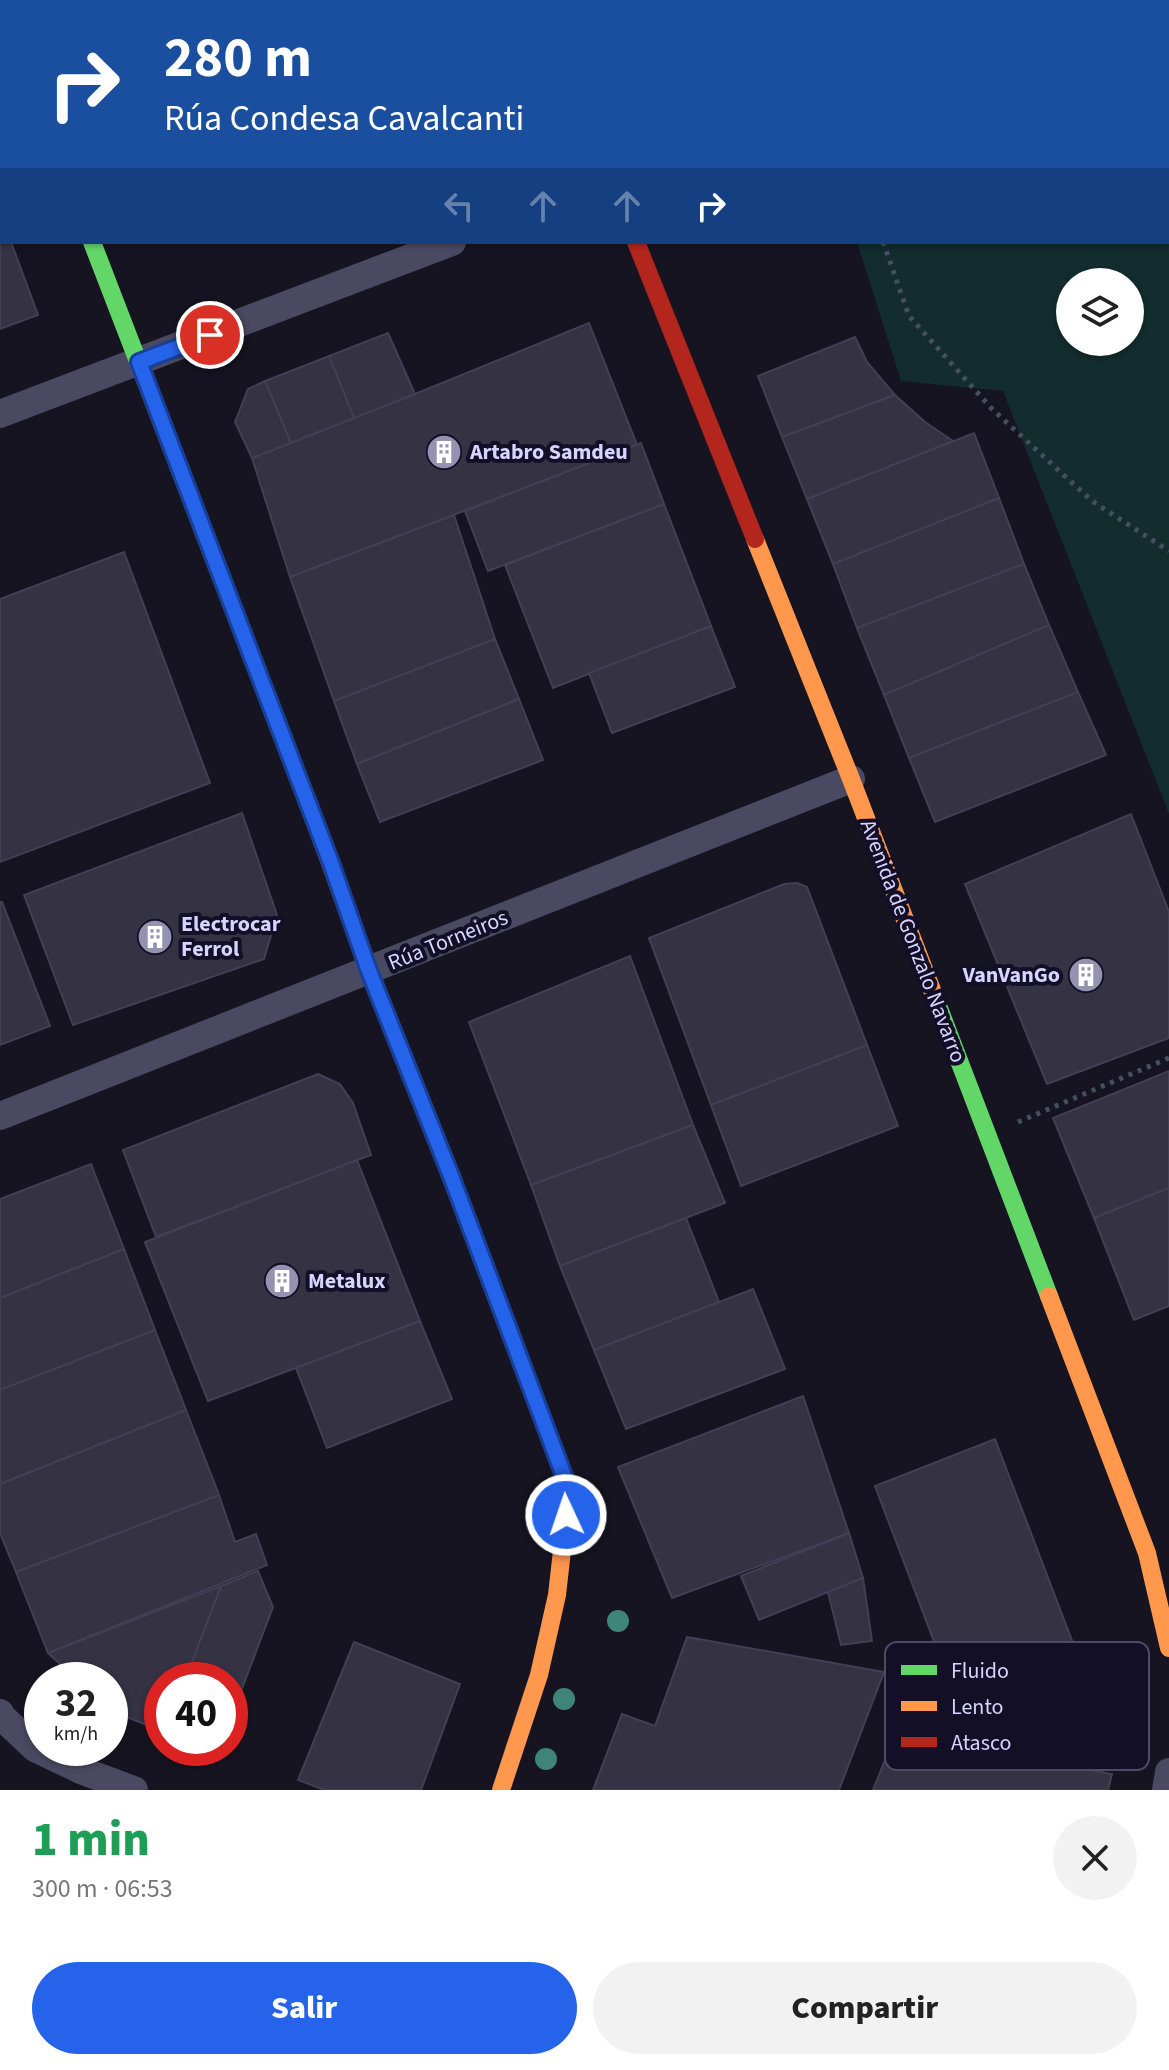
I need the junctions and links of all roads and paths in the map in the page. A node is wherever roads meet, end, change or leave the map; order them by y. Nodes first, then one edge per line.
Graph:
1 (93, 244) edge
2 (447, 244) edge
3 (637, 244) edge
4 (884, 244) edge
5 (139, 362) junction
6 (0, 414) edge
7 (1169, 551) edge
8 (851, 779) junction
9 (369, 971) junction
10 (1169, 1058) edge
11 (0, 1116) edge
12 (987, 1134) junction
13 (1169, 1648) edge
14 (0, 1713) edge
15 (1169, 1772) edge
16 (134, 1790) edge
17 (501, 1790) edge
18 (1166, 1790) edge

1 - 5 street
2 - 5 street
3 - 8 street, Avenida de Gonzalo Navarro
4 - 7 path
5 - 6 street
5 - 9 street
8 - 9 street, Rúa Torneiros
8 - 12 street, Avenida de Gonzalo Navarro
9 - 11 street, Rúa Torneiros
9 - 17 street
10 - 12 path
12 - 13 street, Avenida de Gonzalo Navarro
14 - 16 street
15 - 18 street

